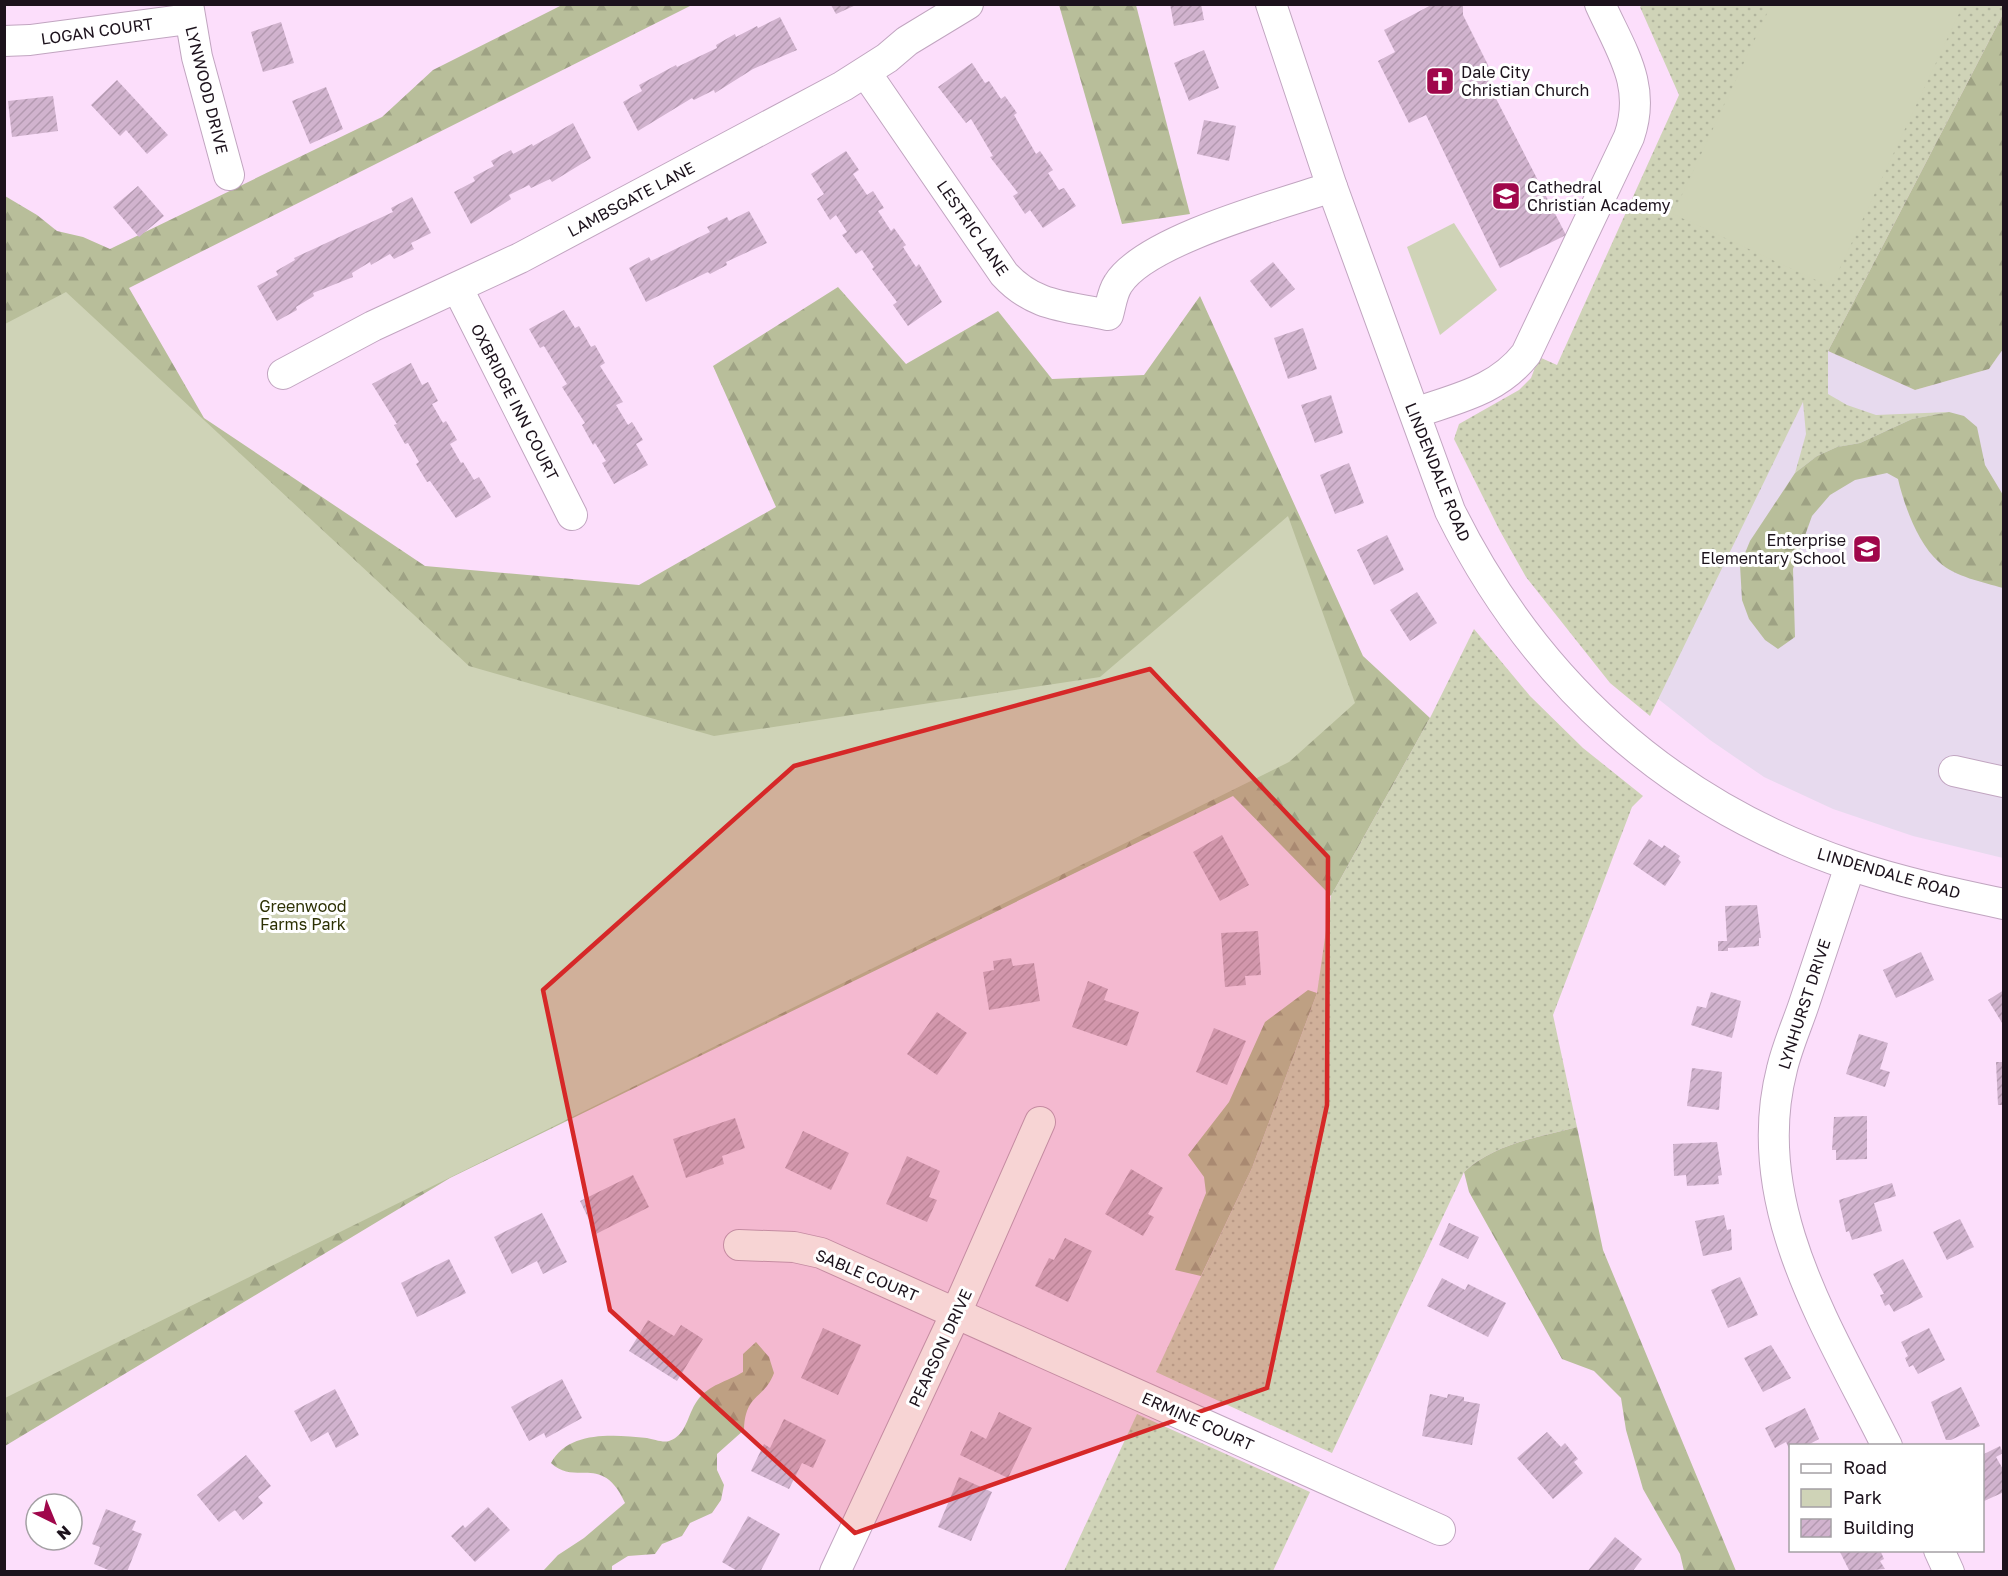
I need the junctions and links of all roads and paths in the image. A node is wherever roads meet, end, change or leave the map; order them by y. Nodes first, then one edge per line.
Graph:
1 (968, 4) edge
2 (1600, 4) edge
3 (1273, 5) edge
4 (188, 12) edge
5 (4, 41) edge
6 (866, 73) junction
7 (229, 175) dead end
8 (1332, 187) junction
9 (458, 289) junction
10 (283, 374) dead end
11 (1415, 413) junction
12 (572, 515) dead end
13 (1954, 771) dead end
14 (2004, 782) edge
15 (1850, 866) junction
16 (2004, 904) edge
17 (1040, 1122) dead end
18 (739, 1245) dead end
19 (956, 1313) junction
20 (1886, 1444) edge
21 (1440, 1530) dead end
22 (1940, 1552) edge
23 (835, 1572) edge
24 (1950, 1572) edge

1 - 6 street, LAMBSGATE LANE
2 - 11 street
3 - 8 street, LINDENDALE ROAD
4 - 5 street, LOGAN COURT
4 - 7 street, LYNWOOD DRIVE
6 - 8 street, LESTRIC LANE
6 - 9 street, LAMBSGATE LANE
8 - 11 street, LINDENDALE ROAD
9 - 10 street, LAMBSGATE LANE
9 - 12 street, OXBRIDGE INN COURT
11 - 15 street, LINDENDALE ROAD
13 - 14 street
15 - 16 street, LINDENDALE ROAD
15 - 20 street, LYNHURST DRIVE
17 - 19 street, PEARSON DRIVE
18 - 19 street, SABLE COURT
19 - 21 street, ERMINE COURT
19 - 23 street, PEARSON DRIVE
22 - 24 street

